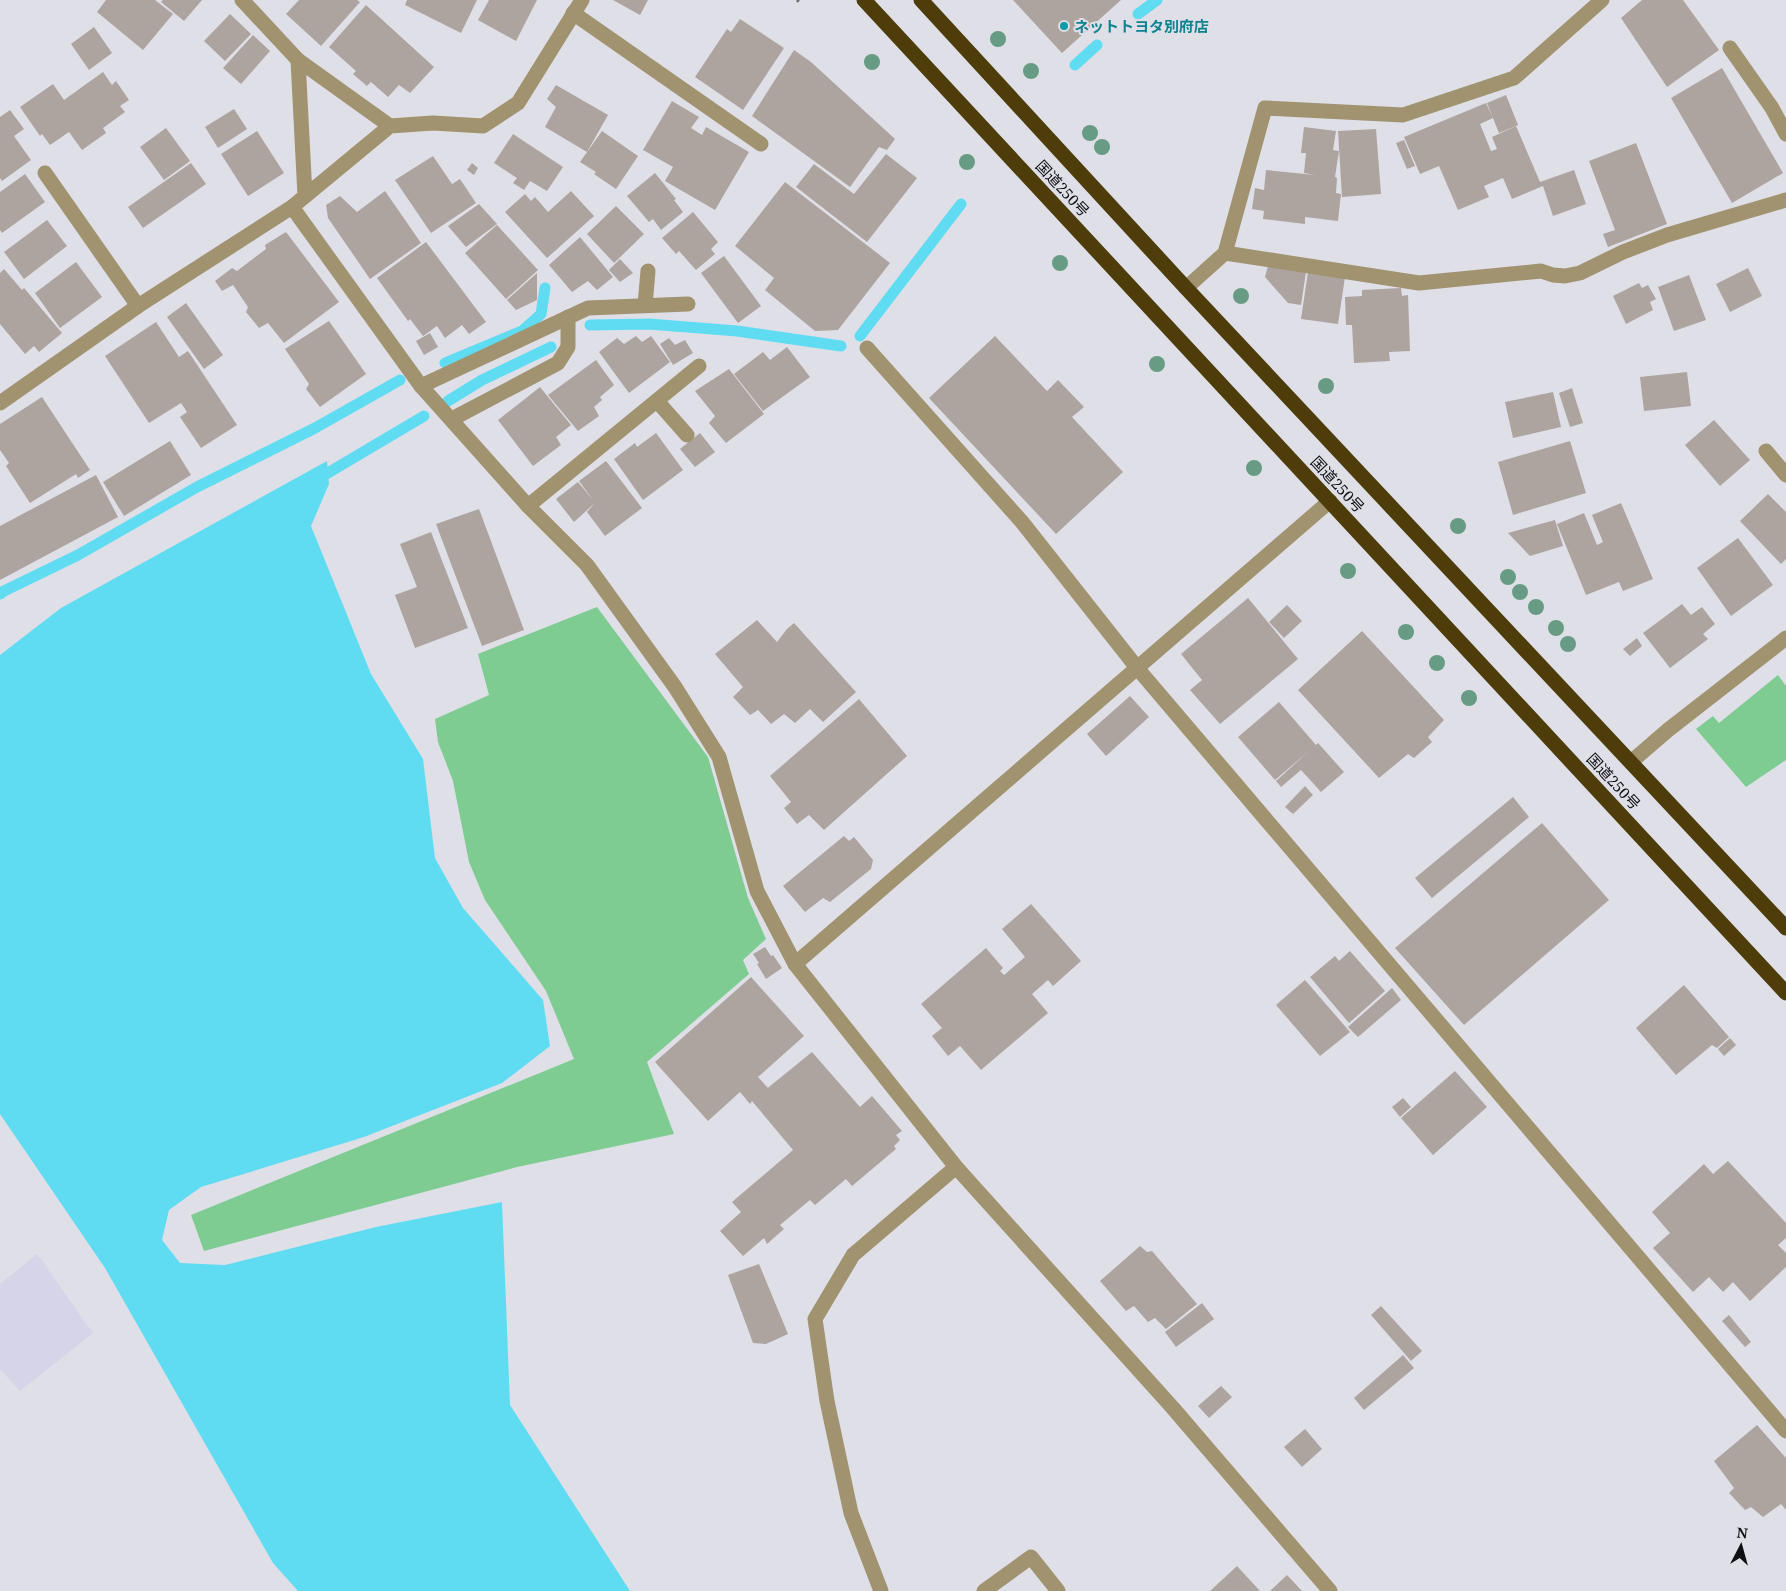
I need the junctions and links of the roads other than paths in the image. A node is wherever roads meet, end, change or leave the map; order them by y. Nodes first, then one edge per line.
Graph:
1 (242, 0) edge
2 (582, 0) edge
3 (864, 0) edge
4 (921, 0) edge
5 (1602, 0) edge
6 (573, 13) junction
7 (1730, 48) dead end
8 (298, 60) junction
9 (390, 126) junction
10 (1786, 134) edge
11 (761, 144) dead end
12 (45, 173) dead end
13 (305, 196) junction
14 (1786, 200) edge
15 (292, 207) junction
16 (1225, 254) junction
17 (648, 271) dead end
18 (1186, 288) junction
19 (688, 304) dead end
20 (645, 305) junction
21 (138, 306) junction
22 (568, 316) junction
23 (867, 348) dead end
24 (699, 366) dead end
25 (421, 386) junction
26 (657, 401) junction
27 (0, 403) edge
28 (452, 419) junction
29 (687, 436) dead end
30 (1766, 452) dead end
31 (1786, 475) edge
32 (1330, 501) junction
33 (528, 506) junction
34 (1786, 638) edge
35 (1138, 669) junction
36 (1631, 762) junction
37 (1786, 928) edge
38 (795, 964) junction
39 (1786, 993) edge
40 (956, 1167) junction
41 (1786, 1431) edge
42 (881, 1591) edge
43 (984, 1591) edge
44 (1058, 1591) edge
45 (1330, 1591) edge

1 - 8 street
2 - 6 street
3 - 32 highway, 国道250号
4 - 18 highway, 国道250号
5 - 16 street
6 - 9 street
6 - 11 street
7 - 10 street
8 - 9 street
8 - 13 street
9 - 13 street
12 - 21 street
13 - 15 street
14 - 16 street
15 - 21 street
15 - 25 street
16 - 18 street
17 - 20 street
18 - 36 highway, 国道250号
19 - 20 street
20 - 22 street
21 - 27 street
22 - 25 street
22 - 28 street
23 - 35 street
24 - 26 street
25 - 28 street
26 - 29 street
26 - 33 street
28 - 33 street
30 - 31 street
32 - 35 street
32 - 39 highway, 国道250号
33 - 38 street
34 - 36 street
35 - 38 street
35 - 41 street
36 - 37 highway, 国道250号
38 - 40 street
40 - 42 street
40 - 45 street
43 - 44 street

